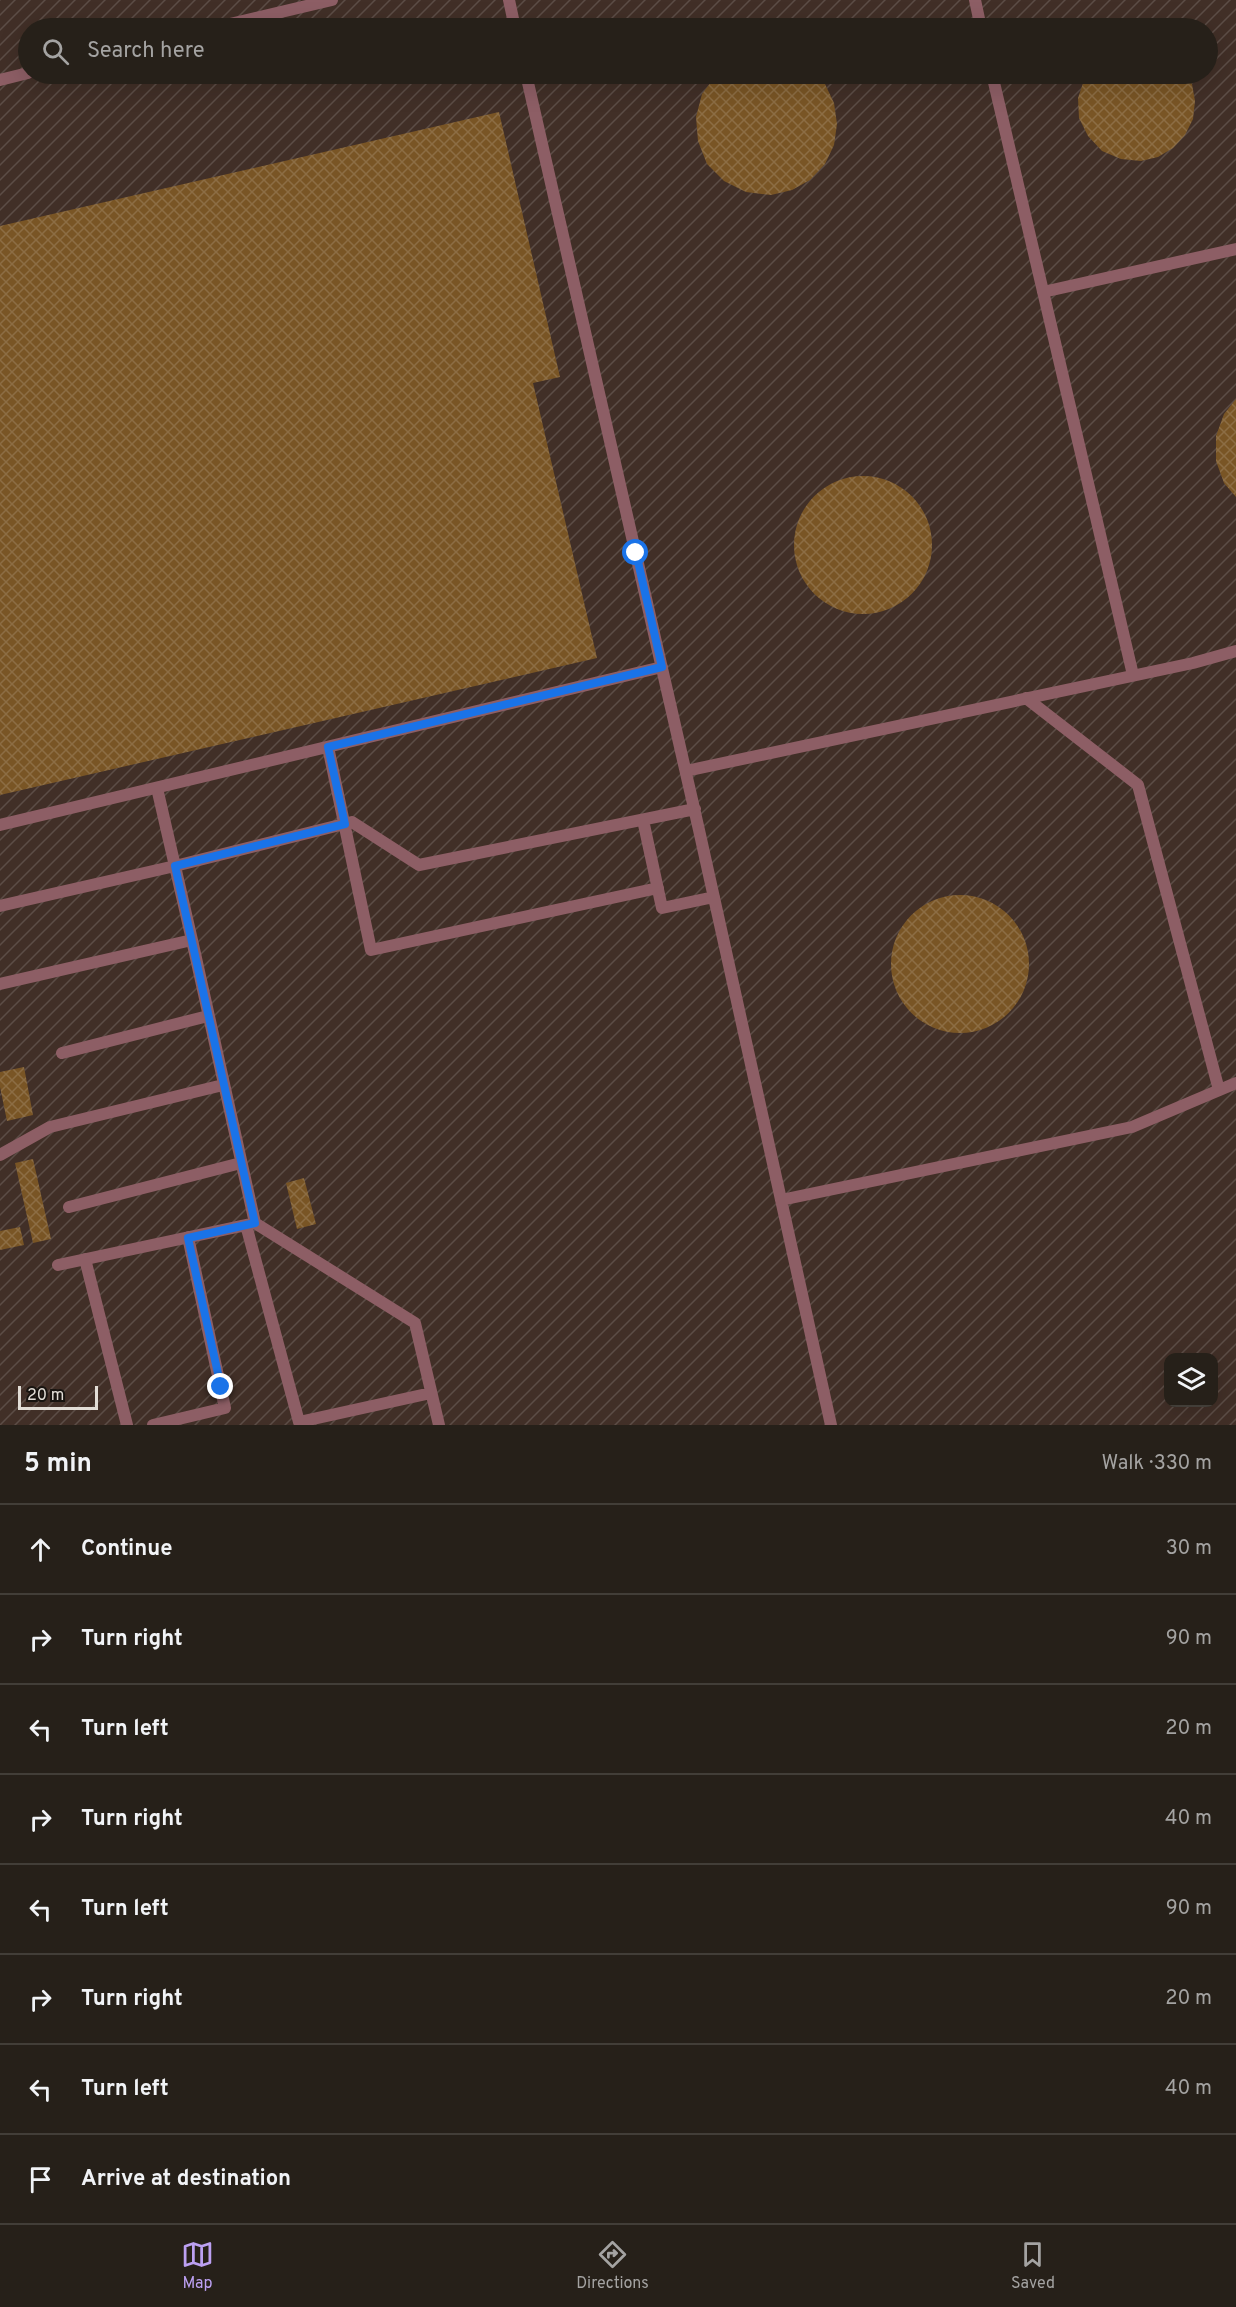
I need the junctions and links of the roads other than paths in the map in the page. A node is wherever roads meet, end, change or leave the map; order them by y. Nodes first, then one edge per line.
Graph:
1 (332, 0) edge
2 (509, 0) edge
3 (975, 0) edge
4 (256, 18) edge
5 (513, 18) edge
6 (979, 18) edge
7 (18, 76) edge
8 (0, 80) edge
9 (528, 84) edge
10 (994, 84) edge
11 (1236, 249) edge
12 (1043, 292) junction
13 (1236, 651) edge
14 (662, 667) junction
15 (1133, 675) junction
16 (1026, 698) junction
17 (328, 747) junction
18 (686, 771) junction
19 (157, 788) junction
20 (694, 809) junction
21 (643, 820) junction
22 (345, 824) junction
23 (0, 825) edge
24 (175, 866) junction
25 (658, 888) junction
26 (714, 897) junction
27 (0, 906) edge
28 (192, 940) junction
29 (0, 984) edge
30 (208, 1016) junction
31 (62, 1053) dead end
32 (1236, 1083) edge
33 (223, 1085) junction
34 (1218, 1090) junction
35 (0, 1155) edge
36 (242, 1163) junction
37 (781, 1200) junction
38 (69, 1207) dead end
39 (251, 1224) junction
40 (188, 1238) junction
41 (85, 1259) junction
42 (58, 1265) dead end
43 (431, 1393) junction
44 (127, 1425) edge
45 (153, 1425) edge
46 (439, 1425) edge
47 (831, 1425) edge

1 - 4 lane
2 - 5 lane
3 - 6 lane
7 - 8 lane
9 - 14 lane
10 - 12 lane
11 - 12 lane
12 - 15 lane
13 - 15 lane
14 - 17 lane
14 - 18 lane
15 - 16 lane
16 - 18 lane
16 - 34 lane
17 - 19 lane
17 - 22 lane
18 - 20 lane
19 - 23 lane
19 - 24 lane
20 - 21 lane
20 - 26 lane
21 - 22 lane
21 - 25 lane
22 - 24 lane
22 - 25 lane
24 - 27 lane
24 - 28 lane
25 - 26 lane
26 - 37 lane
28 - 29 lane
28 - 30 lane
30 - 31 lane
30 - 33 lane
32 - 34 lane
33 - 35 lane
33 - 36 lane
34 - 37 lane
36 - 38 lane
36 - 39 lane
37 - 47 lane
39 - 40 lane
39 - 43 lane
39 - 43 lane
40 - 41 lane
40 - 45 lane
41 - 42 lane
41 - 44 lane
43 - 46 lane

